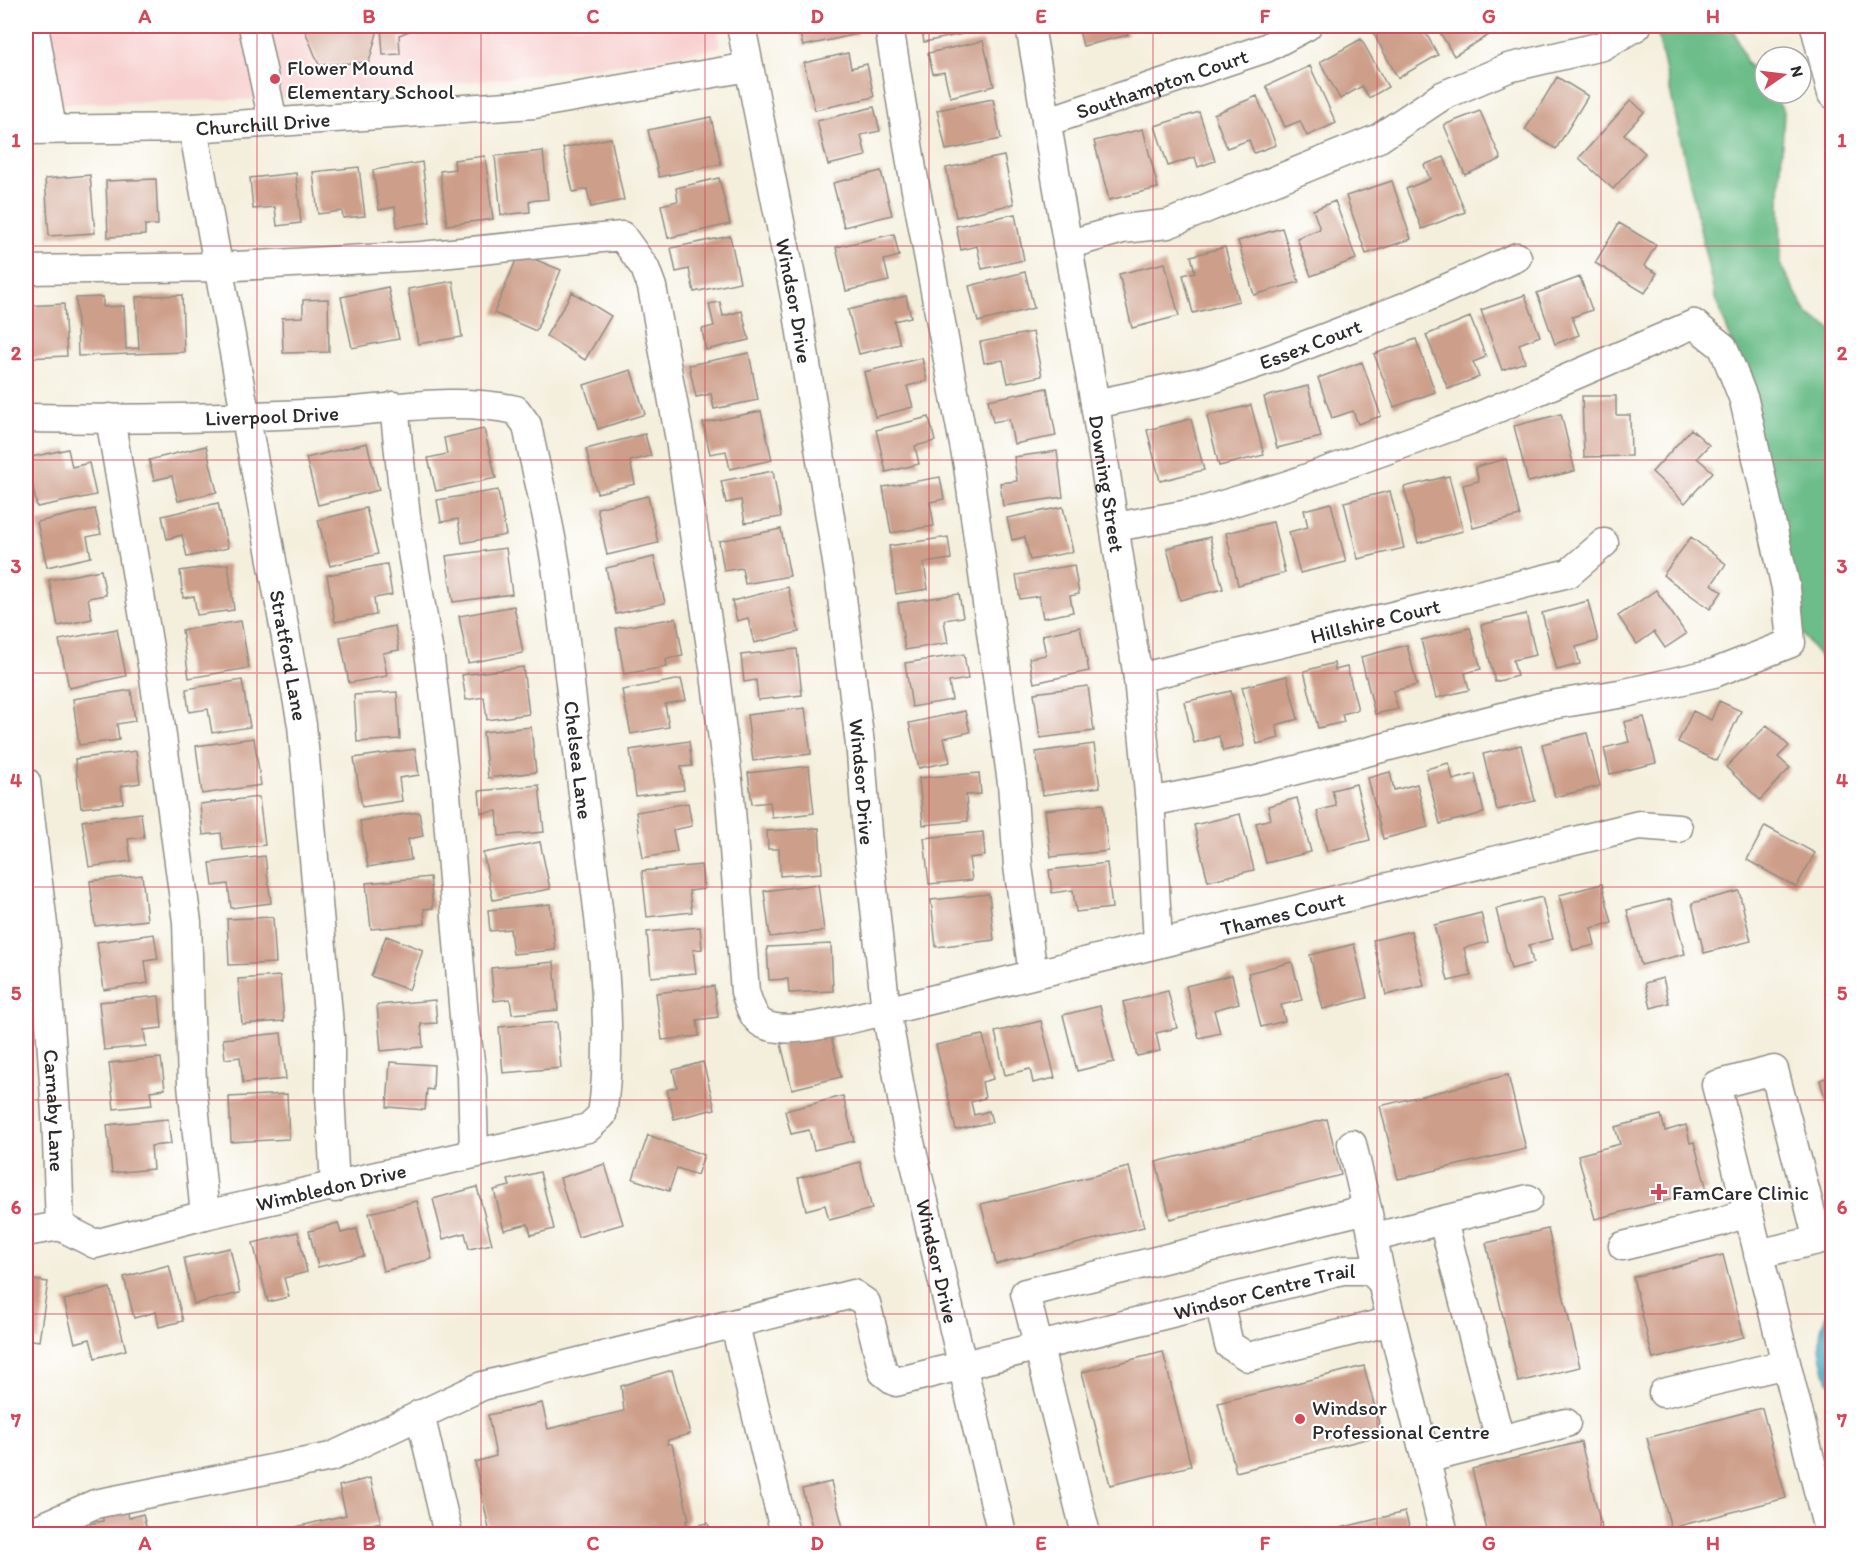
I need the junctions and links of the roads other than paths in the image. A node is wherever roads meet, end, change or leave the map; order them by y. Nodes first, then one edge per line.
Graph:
1 (34, 26) edge
2 (253, 26) edge
3 (741, 26) edge
4 (890, 26) edge
5 (1030, 26) edge
6 (1307, 26) edge
7 (1637, 26) edge
8 (1815, 26) edge
9 (749, 67) junction
10 (1833, 94) edge
11 (273, 122) junction
12 (1046, 122) junction
13 (193, 128) junction
14 (39, 129) edge
15 (1067, 245) junction
16 (1516, 257) dead end
17 (219, 267) junction
18 (26, 270) edge
19 (1095, 404) junction
20 (394, 406) junction
21 (516, 410) joint
22 (247, 417) junction
23 (26, 418) edge
24 (110, 418) junction
25 (1115, 527) junction
26 (1604, 543) dead end
27 (1138, 678) junction
28 (26, 782) edge
29 (1150, 802) junction
30 (1678, 828) dead end
31 (1158, 943) junction
32 (1032, 975) junction
33 (886, 1011) junction
34 (602, 1115) joint
35 (1352, 1144) dead end
36 (474, 1153) junction
37 (335, 1188) junction
38 (1528, 1199) dead end
39 (1367, 1209) junction
40 (1748, 1212) junction
41 (205, 1215) junction
42 (1443, 1221) junction
43 (60, 1226) junction
44 (26, 1232) edge
45 (1375, 1236) junction
46 (1623, 1246) dead end
47 (1758, 1254) junction
48 (1382, 1282) junction
49 (1219, 1301) junction
50 (1392, 1322) junction
51 (735, 1325) junction
52 (1038, 1346) junction
53 (1786, 1364) junction
54 (962, 1365) junction
55 (1664, 1393) dead end
56 (420, 1414) junction
57 (1566, 1423) dead end
58 (1500, 1440) junction
59 (1426, 1459) junction
60 (41, 1531) edge
61 (1827, 1532) edge
62 (448, 1534) edge
63 (785, 1534) edge
64 (1002, 1534) edge
65 (1086, 1534) edge
66 (1444, 1534) edge

1 - 14 street
2 - 11 street
3 - 9 street, Windsor Drive
4 - 32 street
5 - 12 street, Downing Street
6 - 12 street, Southampton Court
7 - 15 street
8 - 10 street
9 - 11 street, Churchill Drive
9 - 33 street, Windsor Drive
11 - 13 street, Churchill Drive
12 - 15 street, Downing Street
13 - 14 street, Churchill Drive
13 - 17 street, Stratford Lane
15 - 19 street, Downing Street
16 - 19 street, Essex Court
17 - 18 street
17 - 22 street, Stratford Lane
17 - 33 street, Thames Court
19 - 25 street, Downing Street
20 - 21 street, Liverpool Drive
20 - 22 street, Liverpool Drive
20 - 36 street
21 - 34 street, Chelsea Lane
22 - 24 street, Liverpool Drive
22 - 37 street, Stratford Lane
23 - 24 street, Liverpool Drive
24 - 41 street
25 - 27 street, Downing Street
25 - 29 street
26 - 27 street, Hillshire Court
27 - 29 street, Downing Street
28 - 43 street, Carnaby Lane
29 - 31 street, Downing Street
30 - 31 street, Thames Court
31 - 32 street, Thames Court
32 - 33 street, Thames Court
33 - 54 street, Windsor Drive
34 - 36 street, Wimbledon Drive
35 - 39 street
36 - 37 street, Wimbledon Drive
37 - 41 street, Wimbledon Drive
38 - 42 street
39 - 45 street
39 - 52 street
40 - 46 street
40 - 47 street
40 - 47 street
41 - 43 street, Wimbledon Drive
42 - 45 street
42 - 58 street
43 - 44 street
45 - 48 street
47 - 53 street
48 - 49 street, Windsor Centre Trail
48 - 50 street, Windsor Centre Trail
49 - 50 street
49 - 52 street, Windsor Centre Trail
50 - 59 street, Windsor Centre Trail
51 - 54 street, Windsor Centre Trail
51 - 56 street
51 - 63 street
52 - 54 street, Windsor Centre Trail
52 - 65 street
53 - 55 street
53 - 61 street
54 - 64 street, Windsor Drive
56 - 60 street
56 - 62 street
57 - 58 street
58 - 59 street
59 - 66 street, Windsor Centre Trail

